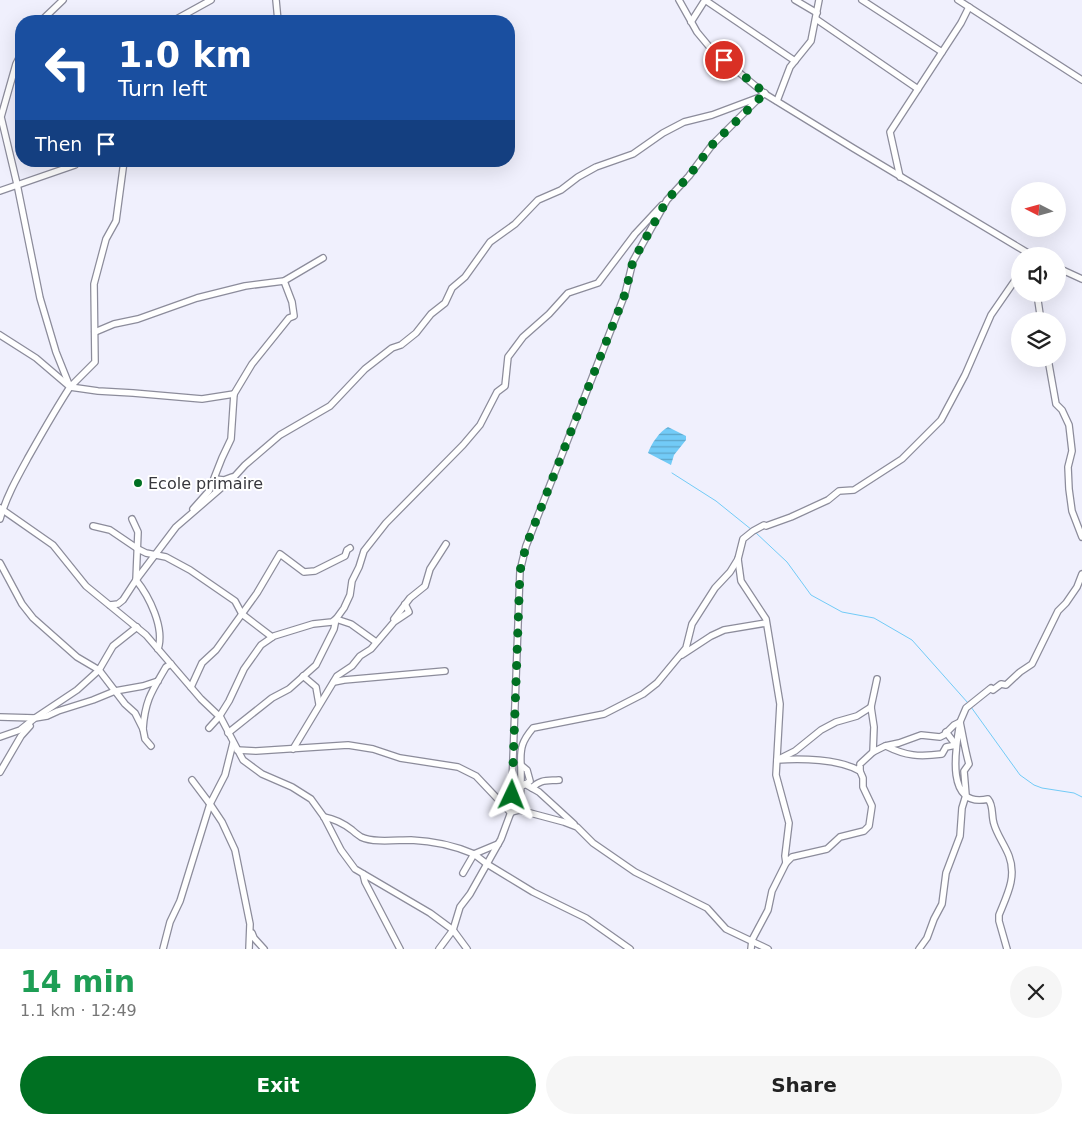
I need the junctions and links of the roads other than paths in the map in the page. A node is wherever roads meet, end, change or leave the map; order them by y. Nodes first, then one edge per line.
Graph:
1 (63, 0) edge
2 (211, 0) edge
3 (276, 0) edge
4 (679, 0) edge
5 (705, 0) edge
6 (794, 0) edge
7 (819, 0) edge
8 (862, 0) edge
9 (958, 0) edge
10 (969, 7) junction
11 (47, 15) edge
12 (184, 15) edge
13 (277, 15) edge
14 (816, 16) junction
15 (691, 22) junction
16 (942, 52) junction
17 (795, 60) junction
18 (15, 67) edge
19 (1082, 80) edge
20 (918, 89) junction
21 (762, 95) junction
22 (777, 101) junction
23 (1, 116) edge
24 (69, 167) edge
25 (123, 167) edge
26 (900, 177) junction
27 (17, 184) junction
28 (0, 191) edge
29 (667, 200) junction
30 (1017, 247) edge
31 (323, 258) dead end
32 (1066, 272) edge
33 (1082, 280) edge
34 (284, 281) junction
35 (1011, 286) edge
36 (95, 332) junction
37 (0, 335) edge
38 (1049, 367) edge
39 (70, 387) junction
40 (234, 394) junction
41 (235, 476) junction
42 (215, 479) junction
43 (1, 509) edge
44 (189, 515) junction
45 (0, 519) edge
46 (132, 519) dead end
47 (93, 526) dead end
48 (1082, 537) edge
49 (446, 544) dead end
50 (350, 548) dead end
51 (138, 549) junction
52 (154, 554) junction
53 (738, 559) junction
54 (0, 562) edge
55 (1082, 574) edge
56 (136, 580) junction
57 (110, 605) junction
58 (242, 614) junction
59 (336, 619) junction
60 (766, 623) junction
61 (137, 628) junction
62 (272, 637) junction
63 (376, 642) junction
64 (158, 649) junction
65 (679, 658) junction
66 (171, 664) junction
67 (100, 670) junction
68 (445, 671) dead end
69 (303, 676) junction
70 (877, 678) dead end
71 (158, 681) junction
72 (334, 682) junction
73 (191, 687) junction
74 (115, 691) junction
75 (319, 704) junction
76 (871, 707) junction
77 (0, 717) edge
78 (219, 717) junction
79 (35, 718) junction
80 (960, 722) junction
81 (209, 728) dead end
82 (143, 729) junction
83 (946, 732) junction
84 (228, 733) junction
85 (0, 737) edge
86 (234, 743) junction
87 (956, 745) junction
88 (151, 746) dead end
89 (885, 746) junction
90 (293, 749) junction
91 (237, 750) junction
92 (873, 752) junction
93 (777, 760) junction
94 (860, 771) junction
95 (0, 772) edge
96 (512, 778) junction
97 (192, 780) dead end
98 (558, 780) dead end
99 (523, 785) junction
100 (535, 789) junction
101 (966, 796) junction
102 (210, 804) junction
103 (519, 810) junction
104 (511, 812) junction
105 (324, 817) junction
106 (577, 828) junction
107 (498, 844) junction
108 (474, 854) junction
109 (786, 863) junction
110 (487, 864) junction
111 (463, 873) dead end
112 (363, 874) junction
113 (251, 929) junction
114 (453, 930) junction
115 (752, 940) junction
116 (623, 947) edge
117 (163, 949) edge
118 (249, 949) edge
119 (264, 949) edge
120 (400, 949) edge
121 (438, 949) edge
122 (467, 949) edge
123 (630, 949) edge
124 (751, 949) edge
125 (768, 949) edge
126 (919, 949) edge
127 (1007, 949) edge

1 - 11 street
2 - 12 street
3 - 13 street
4 - 15 street
5 - 15 street
5 - 17 street
6 - 14 street
7 - 14 street
8 - 16 street
9 - 10 street
10 - 16 street
10 - 19 street
14 - 17 street
14 - 20 street
15 - 21 street
16 - 20 street
17 - 22 street
18 - 23 street
20 - 26 street
21 - 22 street
21 - 29 street
21 - 41 street
22 - 26 street
23 - 27 street
24 - 27 street
25 - 36 street
26 - 30 street
27 - 28 street
27 - 39 street
29 - 59 street
29 - 96 street
31 - 34 street
32 - 33 street
34 - 36 street
34 - 40 street
35 - 53 street
36 - 39 street
37 - 39 street
38 - 48 street
39 - 40 street
39 - 43 street
40 - 42 street
41 - 42 street
41 - 44 street
42 - 44 street
43 - 45 street
43 - 57 street
44 - 52 street
46 - 51 street
47 - 51 street
49 - 63 street
50 - 58 street
51 - 52 street
51 - 56 street
52 - 56 street
52 - 58 street
53 - 60 street
53 - 65 street
54 - 67 street
55 - 80 street
56 - 57 street
56 - 64 street
57 - 61 street
58 - 62 street
58 - 73 street
59 - 62 street
59 - 63 street
59 - 69 street
60 - 65 street
60 - 93 street
61 - 64 street
61 - 67 street
62 - 78 street
63 - 72 street
64 - 66 street
65 - 99 street
66 - 71 street
66 - 73 street
67 - 74 street
67 - 79 street
68 - 72 street
69 - 75 street
69 - 84 street
70 - 76 street
71 - 74 street
71 - 82 street
72 - 75 street
73 - 78 street
74 - 79 street
74 - 82 street
75 - 90 street
76 - 92 street
76 - 93 street
77 - 79 street
78 - 81 street
78 - 84 street
79 - 85 street
79 - 95 street
80 - 83 street
80 - 87 street
80 - 101 street
82 - 88 street
83 - 87 street
83 - 89 street
84 - 86 street
86 - 91 street
86 - 102 street
87 - 89 street
87 - 101 street
89 - 92 street
90 - 91 street
90 - 104 street
91 - 105 street
92 - 94 street
93 - 94 street
93 - 109 street
94 - 109 street
96 - 99 street
96 - 104 street
97 - 102 street
98 - 100 street
99 - 100 street
99 - 103 street
100 - 106 street
101 - 126 street
101 - 127 street
102 - 113 street
102 - 117 street
103 - 104 street
103 - 106 street
104 - 107 street
105 - 108 street
105 - 112 street
106 - 115 street
107 - 108 street
107 - 110 street
108 - 110 street
108 - 111 street
109 - 115 street
110 - 114 street
110 - 116 street
112 - 114 street
112 - 120 street
113 - 118 street
113 - 119 street
114 - 121 street
114 - 122 street
115 - 124 street
115 - 125 street
116 - 123 street

